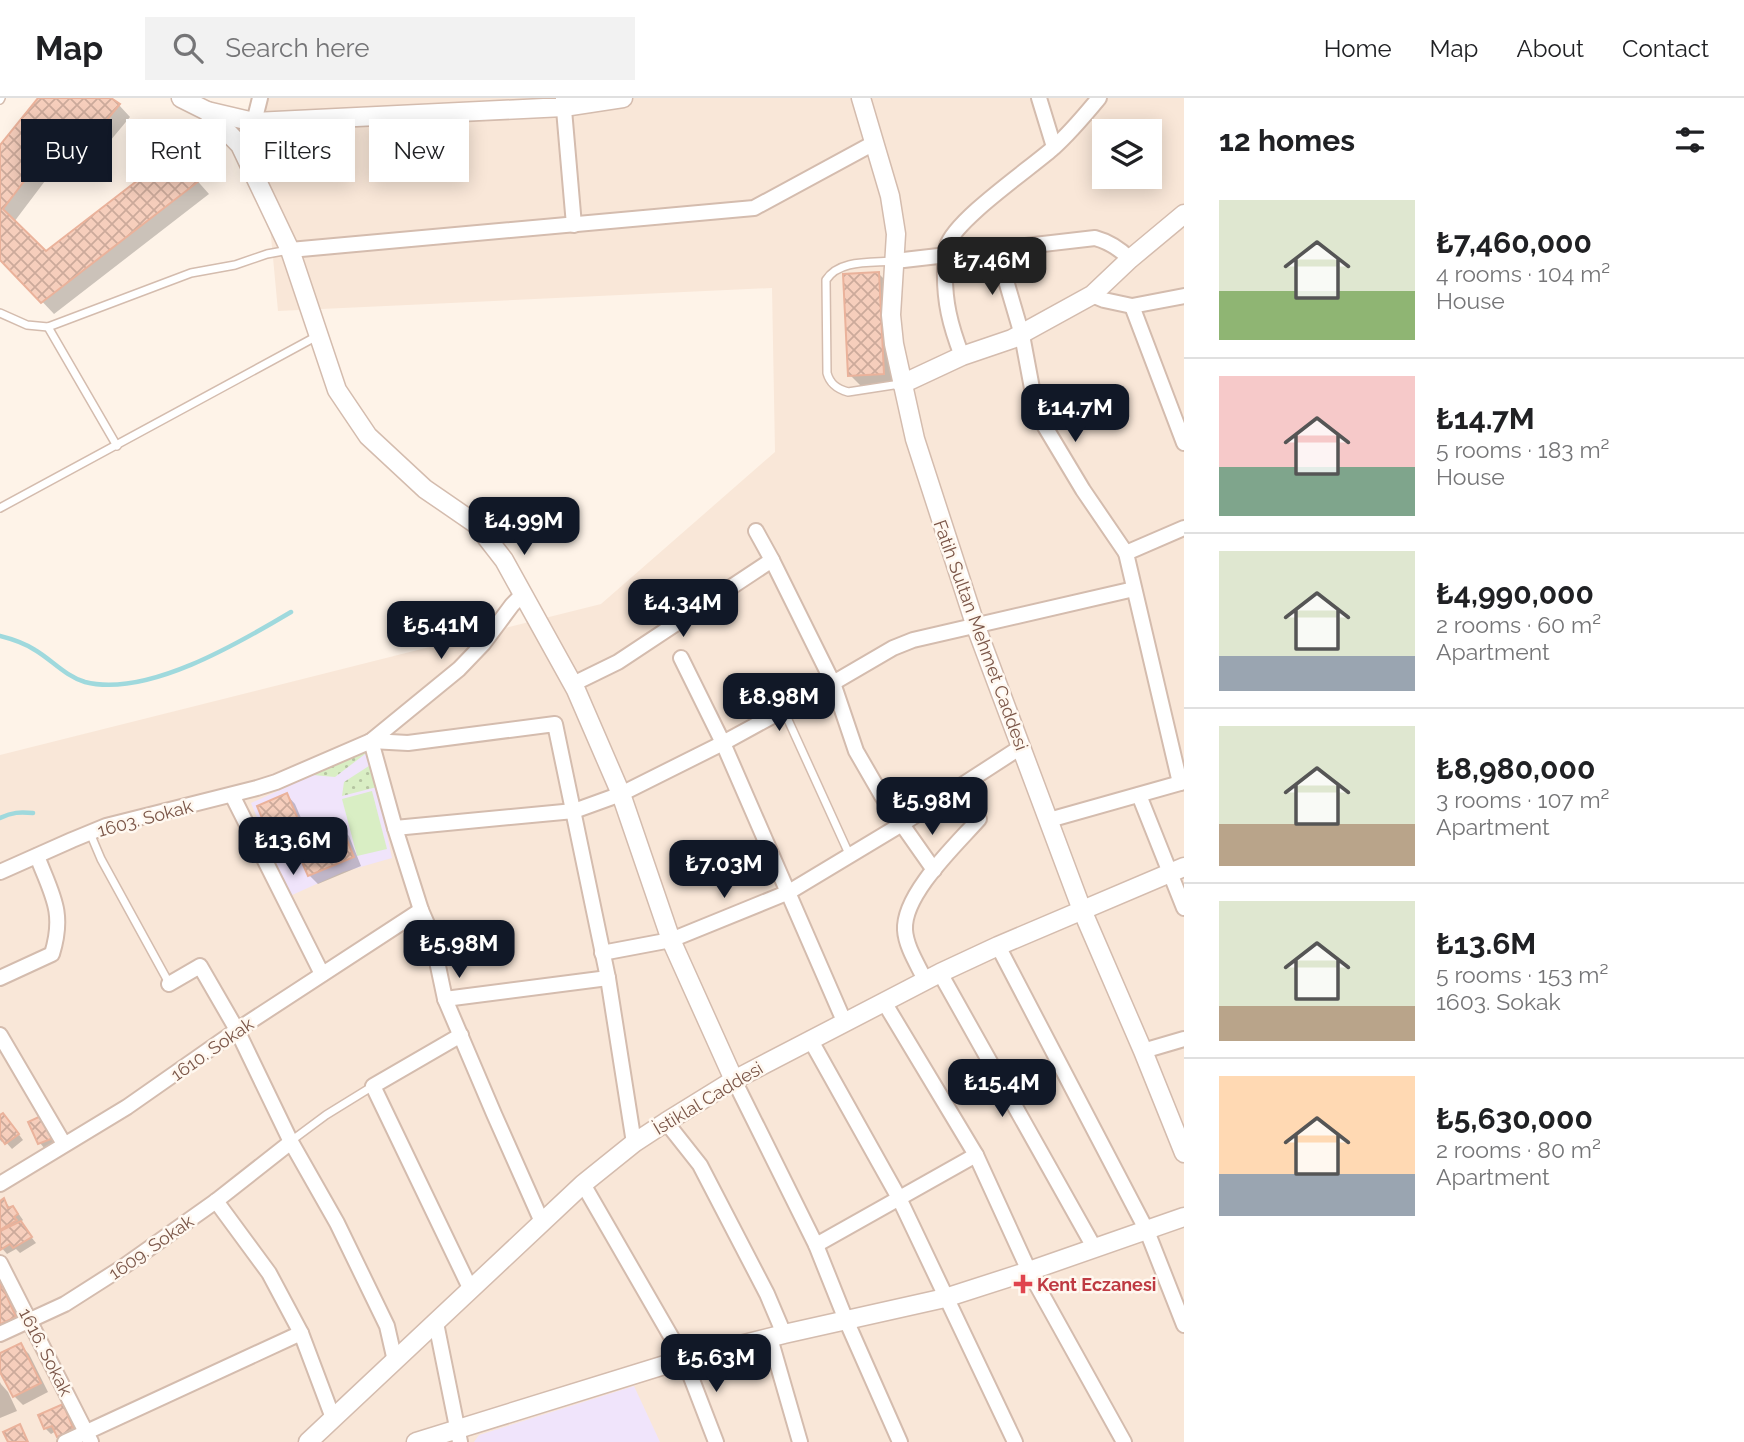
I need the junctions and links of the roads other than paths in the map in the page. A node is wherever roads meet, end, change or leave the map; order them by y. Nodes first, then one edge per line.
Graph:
1 (181, 98) edge
2 (260, 98) edge
3 (623, 98) edge
4 (861, 98) edge
5 (1039, 98) edge
6 (1099, 98) edge
7 (563, 103) edge
8 (207, 111) junction
9 (241, 119) edge
10 (255, 119) edge
11 (303, 119) edge
12 (874, 143) junction
13 (1054, 147) junction
14 (1184, 214) edge
15 (574, 225) junction
16 (290, 250) junction
17 (997, 250) junction
18 (945, 255) junction
19 (1130, 259) junction
20 (895, 261) junction
21 (1092, 295) junction
22 (1184, 296) edge
23 (1132, 306) junction
24 (0, 313) edge
25 (48, 327) junction
26 (319, 335) junction
27 (1022, 335) junction
28 (962, 356) junction
29 (902, 384) junction
30 (1184, 443) edge
31 (117, 446) junction
32 (0, 508) edge
33 (1184, 528) edge
34 (756, 531) dead end
35 (1126, 553) junction
36 (772, 559) junction
37 (1134, 589) junction
38 (523, 594) junction
39 (975, 627) junction
40 (681, 658) dead end
41 (833, 683) junction
42 (573, 684) junction
43 (784, 711) junction
44 (371, 741) junction
45 (723, 743) junction
46 (1021, 747) junction
47 (1182, 783) edge
48 (621, 794) junction
49 (232, 795) junction
50 (1139, 795) junction
51 (573, 811) junction
52 (979, 819) dead end
53 (1049, 820) junction
54 (902, 824) junction
55 (395, 828) junction
56 (90, 832) junction
57 (37, 856) junction
58 (850, 856) junction
59 (934, 870) junction
60 (1177, 870) edge
61 (0, 872) edge
62 (789, 892) junction
63 (1184, 908) edge
64 (421, 910) junction
65 (1082, 910) junction
66 (671, 940) junction
67 (998, 946) junction
68 (603, 953) junction
69 (322, 974) junction
70 (932, 976) junction
71 (0, 978) edge
72 (608, 978) junction
73 (169, 984) joint
74 (446, 999) junction
75 (884, 1002) junction
76 (845, 1021) junction
77 (237, 1030) junction
78 (0, 1035) edge
79 (461, 1035) junction
80 (810, 1039) junction
81 (1184, 1039) edge
82 (1143, 1051) junction
83 (734, 1080) junction
84 (373, 1086) junction
85 (666, 1122) junction
86 (291, 1142) junction
87 (634, 1143) junction
88 (64, 1144) junction
89 (1184, 1153) edge
90 (976, 1155) junction
91 (0, 1184) edge
92 (583, 1184) junction
93 (899, 1198) junction
94 (216, 1201) junction
95 (1184, 1217) edge
96 (542, 1222) junction
97 (1147, 1231) junction
98 (816, 1245) junction
99 (1095, 1249) junction
100 (0, 1263) edge
101 (1029, 1271) junction
102 (471, 1290) junction
103 (945, 1298) junction
104 (846, 1320) junction
105 (31, 1321) junction
106 (436, 1323) junction
107 (1184, 1325) edge
108 (300, 1333) junction
109 (0, 1334) edge
110 (777, 1336) junction
111 (684, 1359) junction
112 (395, 1361) junction
113 (333, 1418) junction
114 (459, 1435) edge
115 (89, 1437) edge
116 (65, 1442) edge
117 (308, 1442) edge
118 (416, 1442) edge
119 (716, 1442) edge
120 (800, 1442) edge
121 (900, 1442) edge
122 (1014, 1442) edge
123 (1124, 1442) edge

1 - 8 street
2 - 10 street
3 - 7 street
4 - 12 street, Fatih Sultan Mehmet Caddesi
5 - 13 street
6 - 13 street
7 - 11 street
7 - 15 street
8 - 9 street
8 - 16 street
12 - 15 street
12 - 20 street, Fatih Sultan Mehmet Caddesi
13 - 18 street
14 - 19 street
15 - 16 street
16 - 25 lane
16 - 26 street
17 - 18 street
17 - 19 street
17 - 27 street
18 - 20 street
18 - 28 street
19 - 21 street
20 - 29 street, Fatih Sultan Mehmet Caddesi
20 - 29 lane
21 - 23 street
21 - 27 street
22 - 23 street
23 - 30 street
24 - 25 lane
25 - 31 lane
26 - 31 lane
26 - 38 street
27 - 28 street
27 - 35 street
28 - 29 street
29 - 39 street, Fatih Sultan Mehmet Caddesi
31 - 32 lane
33 - 35 street
34 - 36 street
35 - 37 street
36 - 41 street
36 - 42 street
37 - 39 street
37 - 47 street
38 - 42 street
38 - 44 street
39 - 41 street
39 - 46 street, Fatih Sultan Mehmet Caddesi
40 - 45 street
41 - 43 street
41 - 54 street
42 - 48 street
43 - 45 street
43 - 58 lane
44 - 49 street, 1603. Sokak
44 - 51 street
44 - 55 street
45 - 48 street
45 - 62 street
46 - 53 street, Fatih Sultan Mehmet Caddesi
46 - 54 street
47 - 50 street
48 - 51 street
48 - 66 street
49 - 56 street, 1603. Sokak
49 - 69 street
50 - 53 street
50 - 60 street
51 - 55 street
51 - 68 street
52 - 59 street
53 - 65 street, Fatih Sultan Mehmet Caddesi
54 - 58 street
54 - 59 street
55 - 64 street
56 - 57 street, 1603. Sokak
56 - 73 lane
57 - 61 street, 1603. Sokak
57 - 71 street
58 - 62 street
59 - 70 street
60 - 63 street
60 - 65 street, İstiklal Caddesi
62 - 66 street
62 - 76 street
64 - 69 street, 1610. Sokak
64 - 74 street
65 - 67 street, İstiklal Caddesi
65 - 82 street, Fatih Sultan Mehmet Caddesi
66 - 68 street
66 - 83 street
67 - 70 street, İstiklal Caddesi
67 - 97 street
68 - 72 street
69 - 77 street, 1610. Sokak
70 - 75 street, İstiklal Caddesi
70 - 99 street
72 - 74 street
72 - 87 street
73 - 77 street
74 - 79 street
75 - 76 street, İstiklal Caddesi
75 - 90 street
76 - 80 street, İstiklal Caddesi
77 - 86 street
77 - 88 street, 1610. Sokak
78 - 88 street
79 - 84 street
79 - 96 street
80 - 83 street, İstiklal Caddesi
80 - 93 street
81 - 82 street
82 - 89 street, Fatih Sultan Mehmet Caddesi
83 - 85 street, İstiklal Caddesi
83 - 98 street
84 - 86 lane
84 - 102 street
85 - 87 street, İstiklal Caddesi
85 - 110 street
86 - 94 street, 1609. Sokak
86 - 112 street
87 - 92 street, İstiklal Caddesi
88 - 91 street, 1610. Sokak
90 - 93 street
90 - 101 street
92 - 96 street, İstiklal Caddesi
92 - 111 street
93 - 98 street
93 - 103 street
94 - 105 street, 1609. Sokak
94 - 108 street
95 - 97 street
96 - 102 street, İstiklal Caddesi
97 - 99 street
97 - 107 street
98 - 104 street
99 - 101 street
100 - 105 street, 1616. Sokak
101 - 103 street
101 - 123 street
102 - 106 street, İstiklal Caddesi
103 - 104 street
103 - 122 street
104 - 110 street
104 - 121 street
105 - 109 street, 1609. Sokak
105 - 115 street, 1616. Sokak
106 - 112 street, İstiklal Caddesi
106 - 114 street
108 - 113 street
108 - 115 street
110 - 111 street
110 - 120 street
111 - 114 street
111 - 119 street
112 - 113 street, İstiklal Caddesi
113 - 117 street, İstiklal Caddesi
114 - 118 street
115 - 116 street

